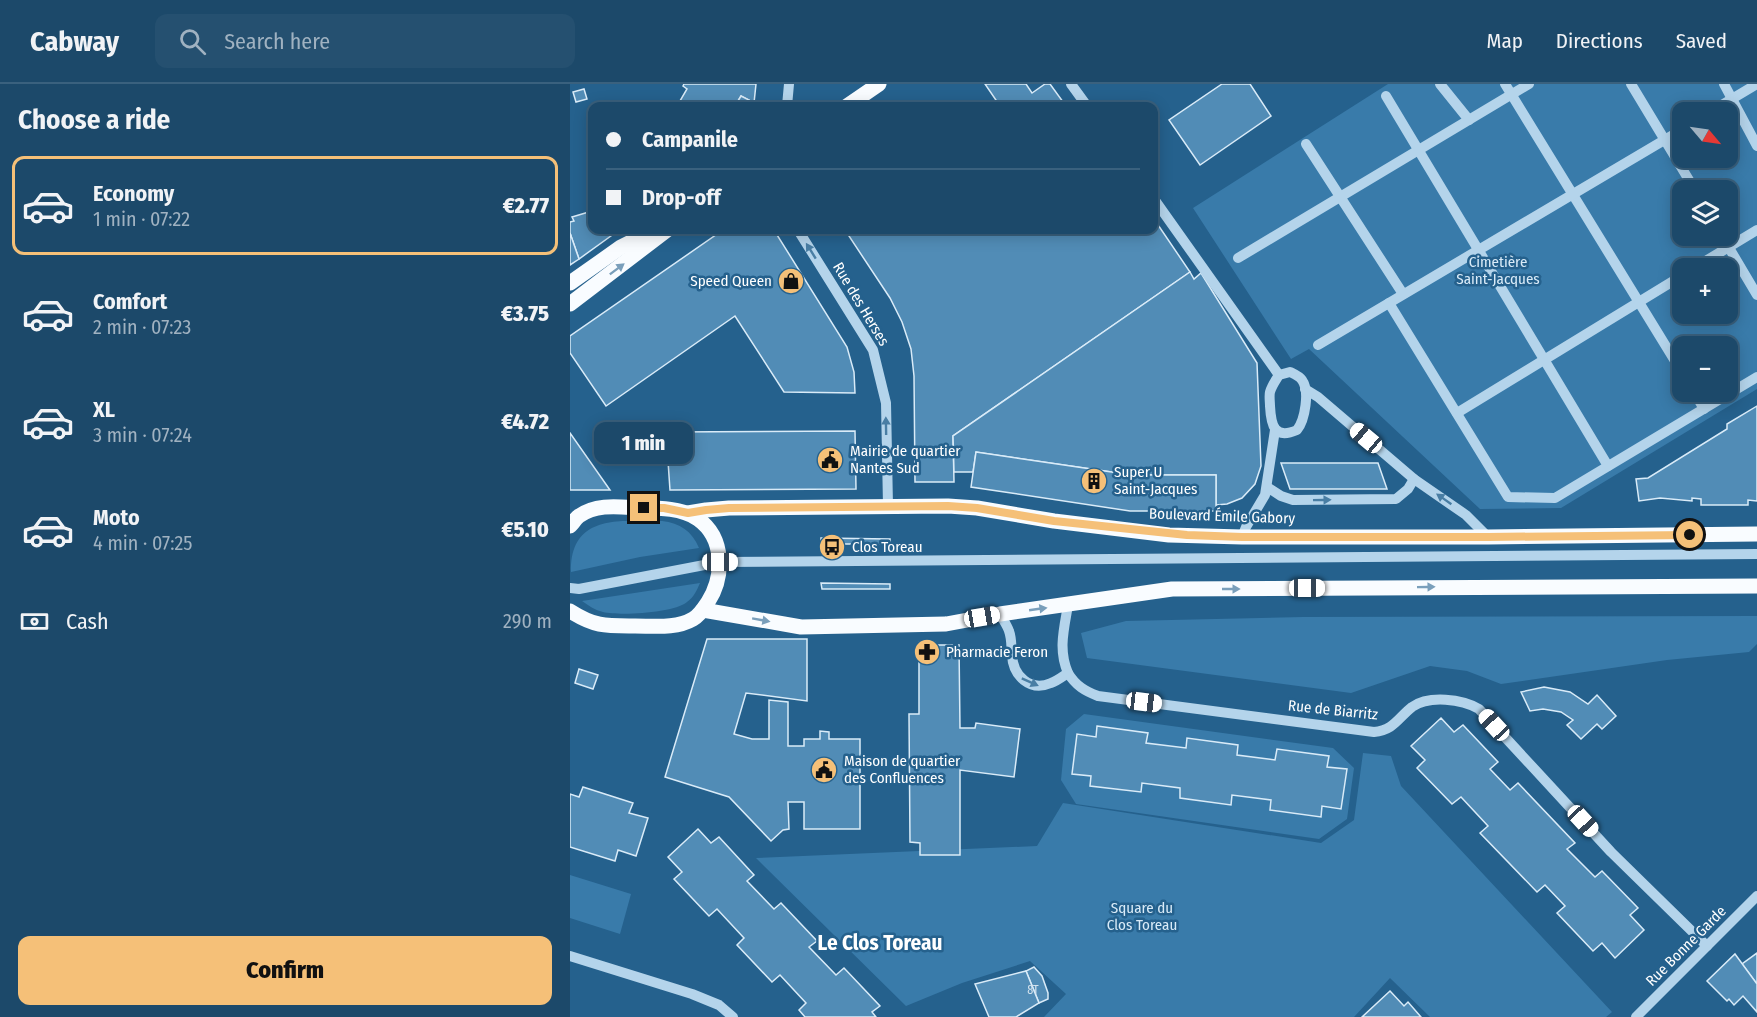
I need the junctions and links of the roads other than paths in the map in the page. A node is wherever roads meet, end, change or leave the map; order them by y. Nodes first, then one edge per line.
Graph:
1 (789, 84) edge
2 (879, 84) edge
3 (1071, 84) edge
4 (1440, 84) edge
5 (1505, 84) edge
6 (1529, 84) edge
7 (1631, 84) edge
8 (1724, 84) edge
9 (1757, 84) edge
10 (1511, 94) junction
11 (1386, 96) dead end
12 (1732, 99) junction
13 (787, 102) edge
14 (853, 102) edge
15 (1084, 102) edge
16 (1727, 102) edge
17 (1469, 120) junction
18 (1672, 136) edge
19 (1665, 140) junction
20 (1306, 144) dead end
21 (1757, 147) edge
22 (1418, 150) junction
23 (1689, 180) edge
24 (1574, 195) junction
25 (1340, 197) junction
26 (1158, 205) edge
27 (1757, 230) edge
28 (647, 234) edge
29 (662, 234) edge
30 (800, 234) edge
31 (1729, 247) junction
32 (1478, 251) junction
33 (1238, 258) dead end
34 (1711, 258) edge
35 (1672, 282) edge
36 (570, 283) edge
37 (1403, 294) junction
38 (1757, 295) edge
39 (1639, 302) junction
40 (1389, 303) junction
41 (570, 304) edge
42 (1318, 345) dead end
43 (1672, 356) edge
44 (1545, 360) junction
45 (1279, 375) junction
46 (1757, 377) edge
47 (1305, 388) junction
48 (1700, 402) edge
49 (1704, 408) junction
50 (1456, 413) junction
51 (1275, 430) junction
52 (1608, 466) junction
53 (1414, 479) junction
54 (1267, 487) junction
55 (888, 506) junction
56 (688, 513) junction
57 (570, 526) edge
58 (1757, 534) edge
59 (1242, 537) junction
60 (1488, 537) junction
61 (1757, 554) edge
62 (720, 562) junction
63 (1757, 586) edge
64 (570, 588) edge
65 (1068, 605) junction
66 (703, 609) junction
67 (570, 611) edge
68 (1000, 614) junction
69 (585, 619) junction
70 (570, 626) edge
71 (1068, 674) junction
72 (1757, 896) edge
73 (1707, 946) junction
74 (570, 956) edge
75 (733, 1017) edge
76 (1636, 1017) edge

1 - 13 street
2 - 14 main road
3 - 15 street
4 - 17 street
5 - 10 street
6 - 10 street
7 - 19 street
8 - 12 street
9 - 12 street
10 - 17 street
10 - 24 street
11 - 22 street
12 - 16 street
12 - 21 street
17 - 22 street
18 - 19 street
19 - 23 street
19 - 24 street
20 - 25 street
22 - 25 street
22 - 32 street
24 - 32 street
24 - 39 street
25 - 33 street
25 - 37 street
26 - 45 street
27 - 31 street
28 - 36 main road
41 -> 29 main road
55 -> 30 street, Rue des Herses
31 - 34 street
31 - 38 street
32 - 37 street
32 - 44 street
35 - 39 street
37 - 40 street
39 - 43 street
39 - 44 street
40 - 42 street
40 - 50 street
44 - 50 street
44 - 52 street
45 - 47 street
45 - 51 street
46 - 49 street
47 - 51 street
47 - 53 street
48 - 49 street
49 - 52 street
50 - 52 street
51 - 54 street
54 -> 53 street
60 -> 53 street
54 - 59 street
55 - 56 main road, Boulevard Émile Gabory
55 - 59 main road, Boulevard Émile Gabory
56 - 57 main road
56 - 62 main road
58 - 60 main road, Boulevard Émile Gabory
59 - 60 main road, Boulevard Émile Gabory
61 - 62 street
62 - 64 street
62 - 66 main road
65 -> 63 main road
68 -> 65 main road
65 - 71 street
66 -> 68 main road
66 - 69 main road
67 - 69 main road
68 -> 71 street
69 - 70 main road
71 - 73 street, Rue de Biarritz
72 - 73 street, Rue Bonne Garde
73 - 76 street, Rue Bonne Garde
74 - 75 street

